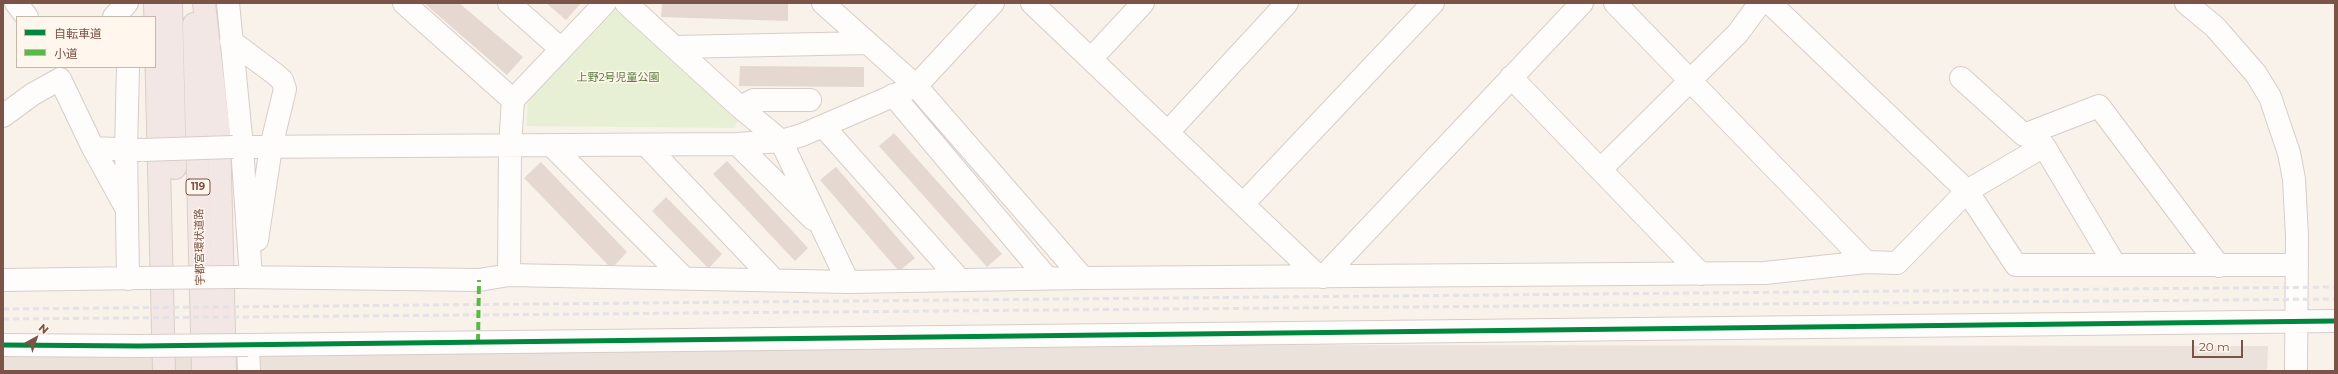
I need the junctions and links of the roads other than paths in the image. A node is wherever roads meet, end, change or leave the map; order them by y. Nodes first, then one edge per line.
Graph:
1 (16, 3) edge
2 (128, 3) edge
3 (155, 3) edge
4 (171, 3) edge
5 (194, 3) edge
6 (204, 3) edge
7 (228, 3) edge
8 (404, 3) edge
9 (509, 3) edge
10 (605, 3) edge
11 (626, 3) edge
12 (823, 3) edge
13 (993, 3) edge
14 (1032, 3) edge
15 (1143, 3) edge
16 (1287, 3) edge
17 (1433, 3) edge
18 (1582, 3) edge
19 (1615, 3) edge
20 (1760, 3) edge
21 (1770, 3) edge
22 (2186, 3) edge
23 (26, 16) edge
24 (115, 16) edge
25 (129, 16) edge
26 (155, 16) edge
27 (231, 41) junction
28 (868, 43) junction
29 (156, 44) edge
30 (674, 48) junction
31 (561, 49) junction
32 (1091, 59) junction
33 (128, 68) edge
34 (67, 70) edge
35 (1511, 77) junction
36 (1960, 78) dead end
37 (1690, 80) junction
38 (916, 86) junction
39 (893, 95) junction
40 (514, 100) junction
41 (810, 100) dead end
42 (740, 107) junction
43 (3, 116) edge
44 (823, 126) junction
45 (1168, 132) junction
46 (781, 141) junction
47 (737, 144) junction
48 (646, 145) junction
49 (510, 146) junction
50 (552, 146) junction
51 (238, 147) junction
52 (272, 147) junction
53 (93, 148) junction
54 (134, 150) junction
55 (1601, 169) junction
56 (1967, 191) junction
57 (1243, 204) junction
58 (127, 208) junction
59 (824, 230) junction
60 (1866, 262) junction
61 (2115, 265) junction
62 (2297, 265) junction
63 (2219, 266) junction
64 (1701, 274) junction
65 (509, 275) junction
66 (244, 277) junction
67 (1323, 277) junction
68 (684, 278) junction
69 (1047, 278) junction
70 (1083, 278) junction
71 (135, 279) junction
72 (3, 280) edge
73 (774, 280) junction
74 (960, 280) junction
75 (848, 282) junction
76 (2298, 321) junction
77 (2335, 321) edge
78 (3, 345) edge
79 (248, 345) junction
80 (164, 371) edge
81 (179, 371) edge
82 (203, 371) edge
83 (225, 371) edge
84 (249, 371) edge
85 (2296, 371) edge

1 - 23 street
2 - 24 street
2 - 25 street
3 - 26 highway
4 - 81 highway, 119
5 - 82 highway, 宇都宮環状道路 / 119
6 - 83 highway
7 - 27 street
8 - 40 street
9 - 31 street
10 - 31 street
11 - 30 street
12 - 28 street
13 - 38 street
14 - 32 street
15 - 32 street
16 - 45 street
17 - 57 street
18 - 35 street
19 - 37 street
20 - 37 street
21 - 56 street
22 - 62 street
27 - 51 street
27 - 52 street
28 - 30 street
28 - 38 street
29 - 80 highway
30 - 42 street
31 - 40 street
32 - 45 street
33 - 54 street
34 - 43 street
34 - 53 street
35 - 55 street
35 - 67 street
36 - 63 street
37 - 55 street
37 - 60 street
38 - 39 street
38 - 70 street
39 - 44 street
39 - 69 street
40 - 49 street
41 - 42 street
42 - 46 street
44 - 46 street
44 - 74 street
45 - 57 street
46 - 47 street
46 - 59 street
47 - 48 street
47 - 59 street
48 - 50 street
48 - 73 street
49 - 50 street
49 - 52 street
49 - 65 street
50 - 68 street
51 - 52 street
51 - 54 street, bridge
51 - 66 street
52 - 66 street
53 - 54 street
53 - 58 street
54 - 58 street
55 - 64 street
56 - 60 street
56 - 61 street
56 - 61 street
57 - 67 street
58 - 71 street
59 - 75 street
60 - 64 street
61 - 63 street
62 - 63 street
62 - 76 street
64 - 67 street
65 - 66 street
65 - 68 street
66 - 71 street, bridge
67 - 70 street
68 - 73 street
69 - 70 street
69 - 74 street
71 - 72 street
73 - 75 street
74 - 75 street
76 - 77 street
76 - 79 street
76 - 85 street
78 - 79 street, bridge
79 - 84 street

